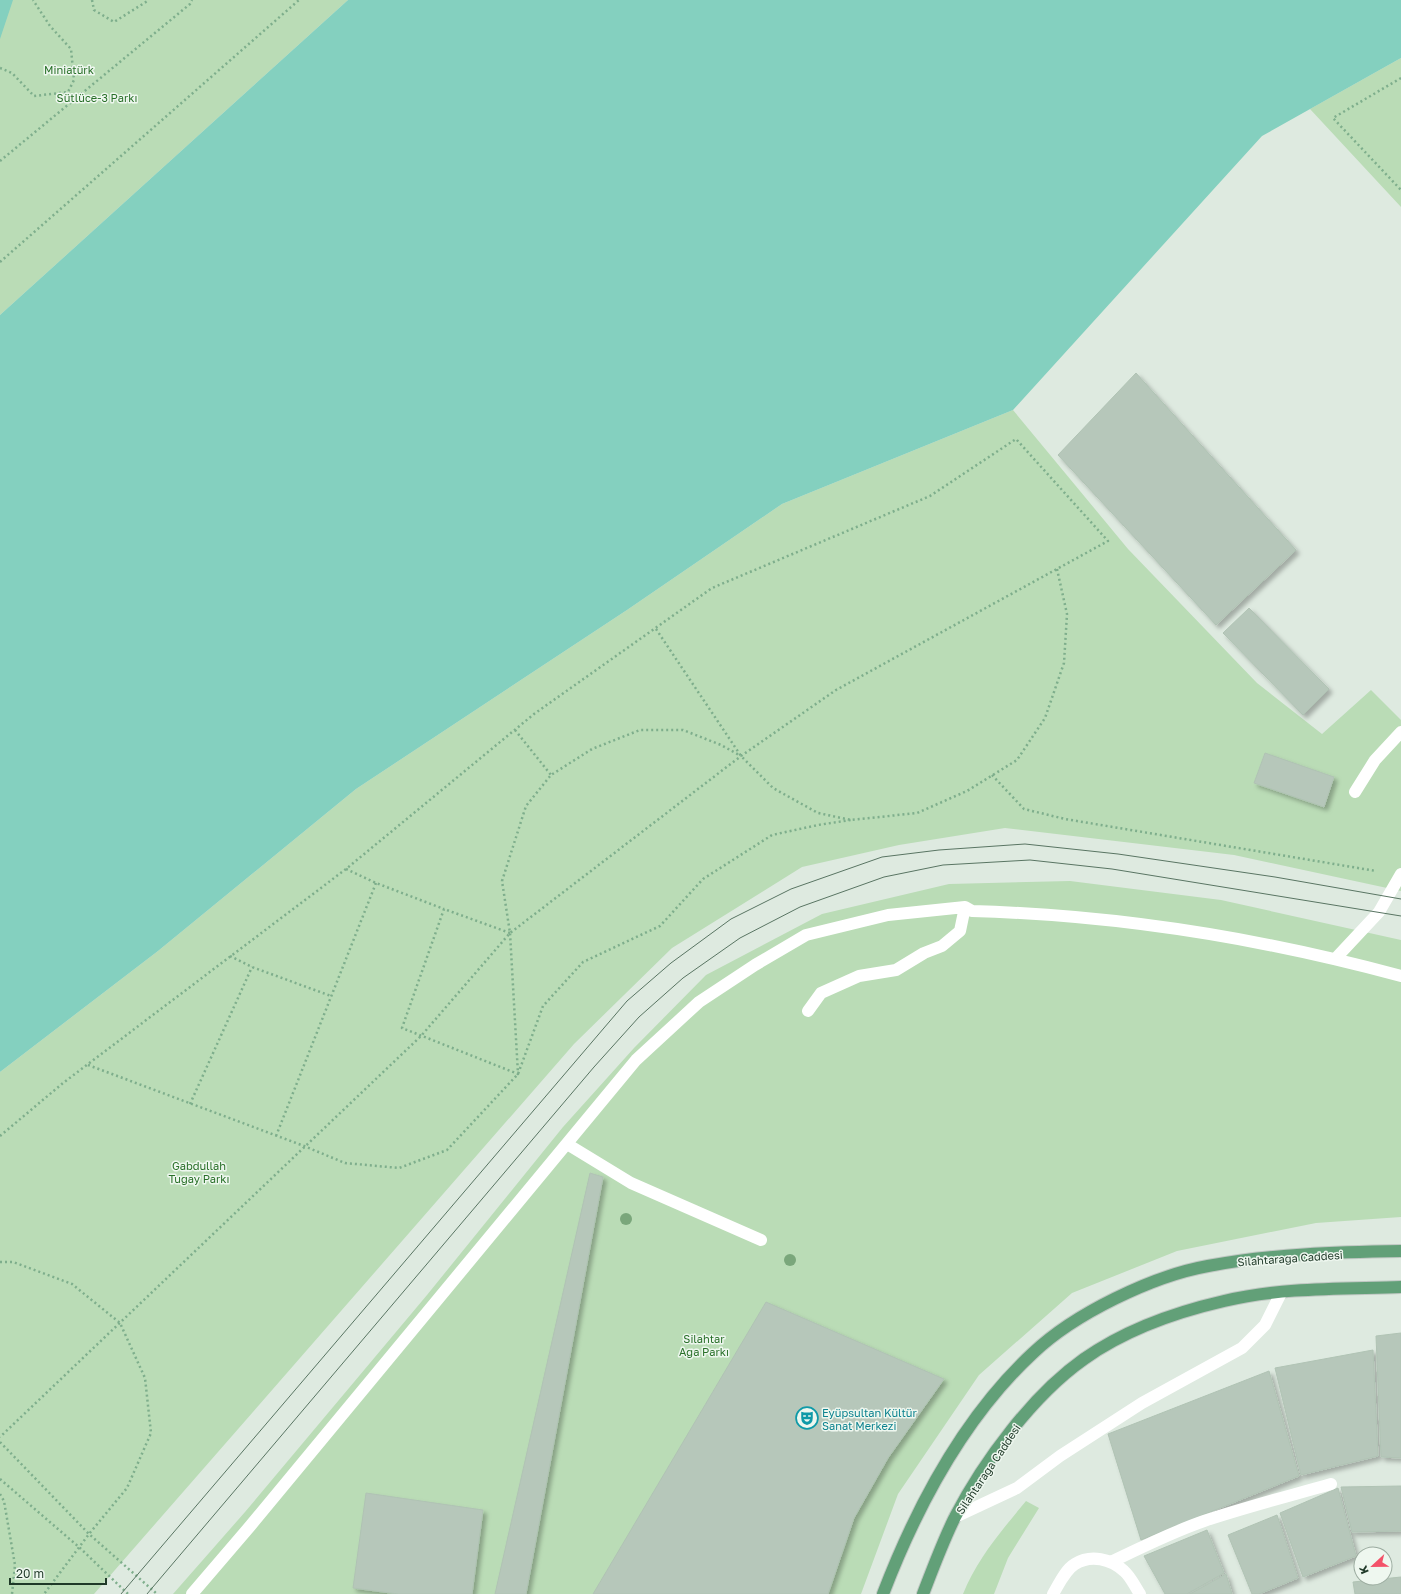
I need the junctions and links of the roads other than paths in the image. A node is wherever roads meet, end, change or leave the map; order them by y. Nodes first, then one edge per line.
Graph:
1 (1401, 732) edge
2 (1355, 792) dead end
3 (1400, 875) edge
4 (965, 907) junction
5 (1336, 958) junction
6 (1401, 976) edge
7 (808, 1011) dead end
8 (567, 1144) junction
9 (761, 1240) dead end
10 (1401, 1251) edge
11 (1401, 1287) edge
12 (1281, 1293) junction
13 (1331, 1484) dead end
14 (955, 1517) junction
15 (1111, 1562) junction
16 (192, 1594) edge
17 (883, 1594) edge
18 (923, 1594) edge
19 (1053, 1594) edge
20 (1140, 1594) edge

1 - 2 street
3 - 5 street
4 - 5 street
4 - 7 street
4 - 8 street
5 - 6 street
8 - 9 street
8 - 16 street
10 - 17 main road, Silahtarağa Caddesi
11 - 12 main road, Silahtarağa Caddesi
12 - 14 street
12 - 14 main road, Silahtarağa Caddesi
13 - 15 street
14 - 18 main road, Silahtarağa Caddesi
15 - 19 street
15 - 20 street

